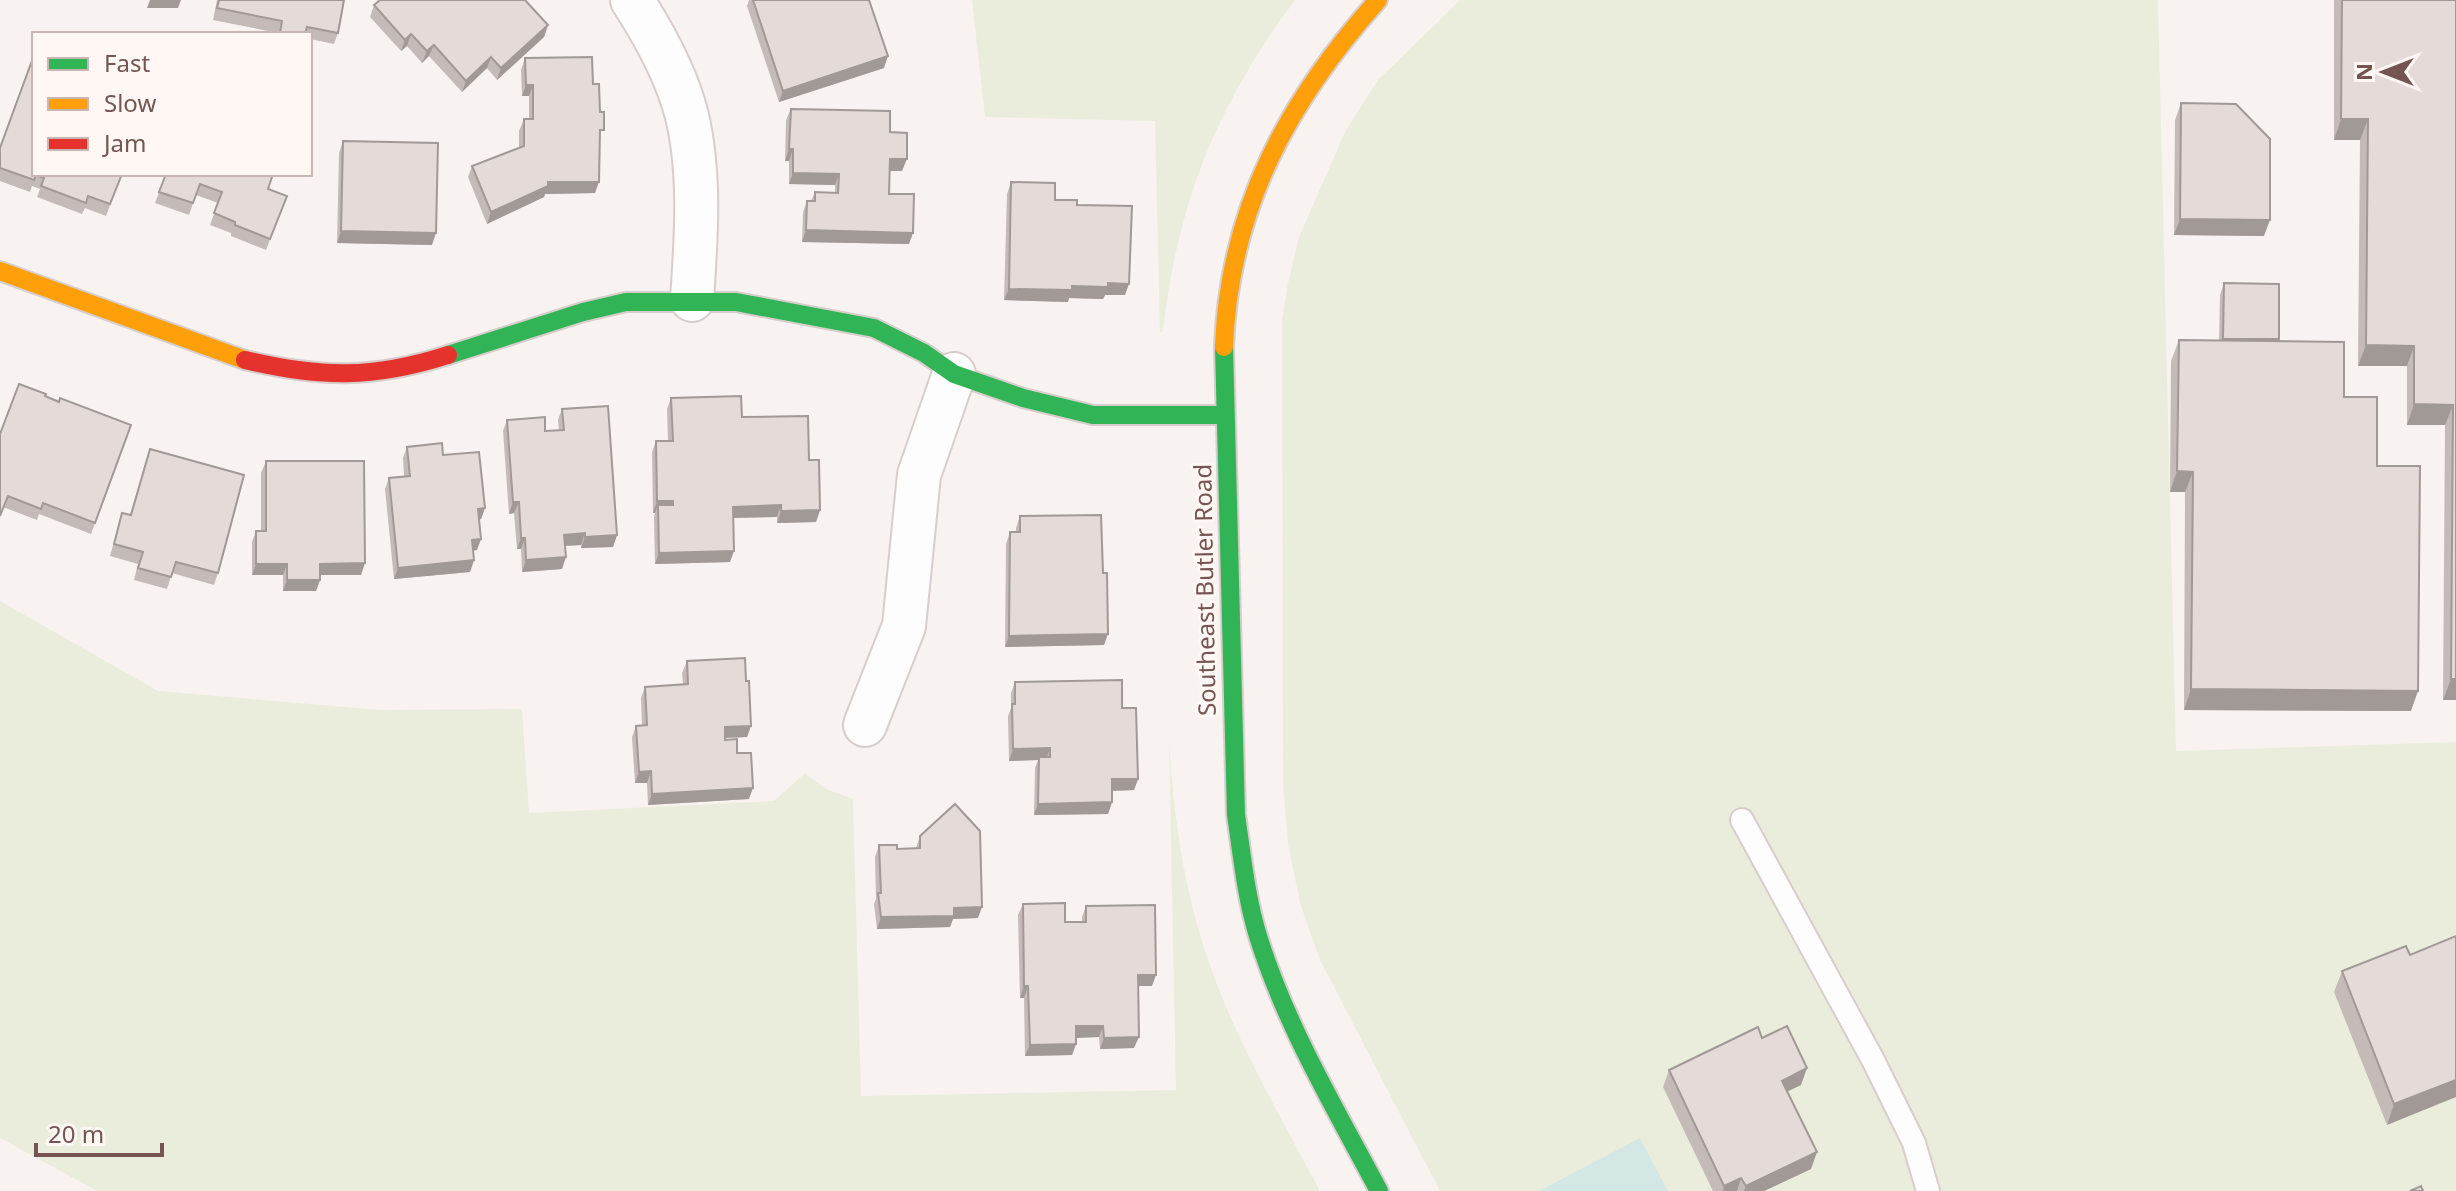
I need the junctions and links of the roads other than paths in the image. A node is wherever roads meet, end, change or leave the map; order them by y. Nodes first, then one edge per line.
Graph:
1 (632, 0) edge
2 (1378, 0) edge
3 (0, 271) edge
4 (692, 300) junction
5 (954, 374) junction
6 (1224, 415) junction
7 (865, 725) dead end
8 (1742, 820) dead end
9 (1379, 1191) edge
10 (1928, 1191) edge

1 - 4 street
2 - 6 street, Southeast Butler Road
3 - 4 street
4 - 5 street
5 - 6 street
5 - 7 street
6 - 9 street, Southeast Butler Road
8 - 10 lane

